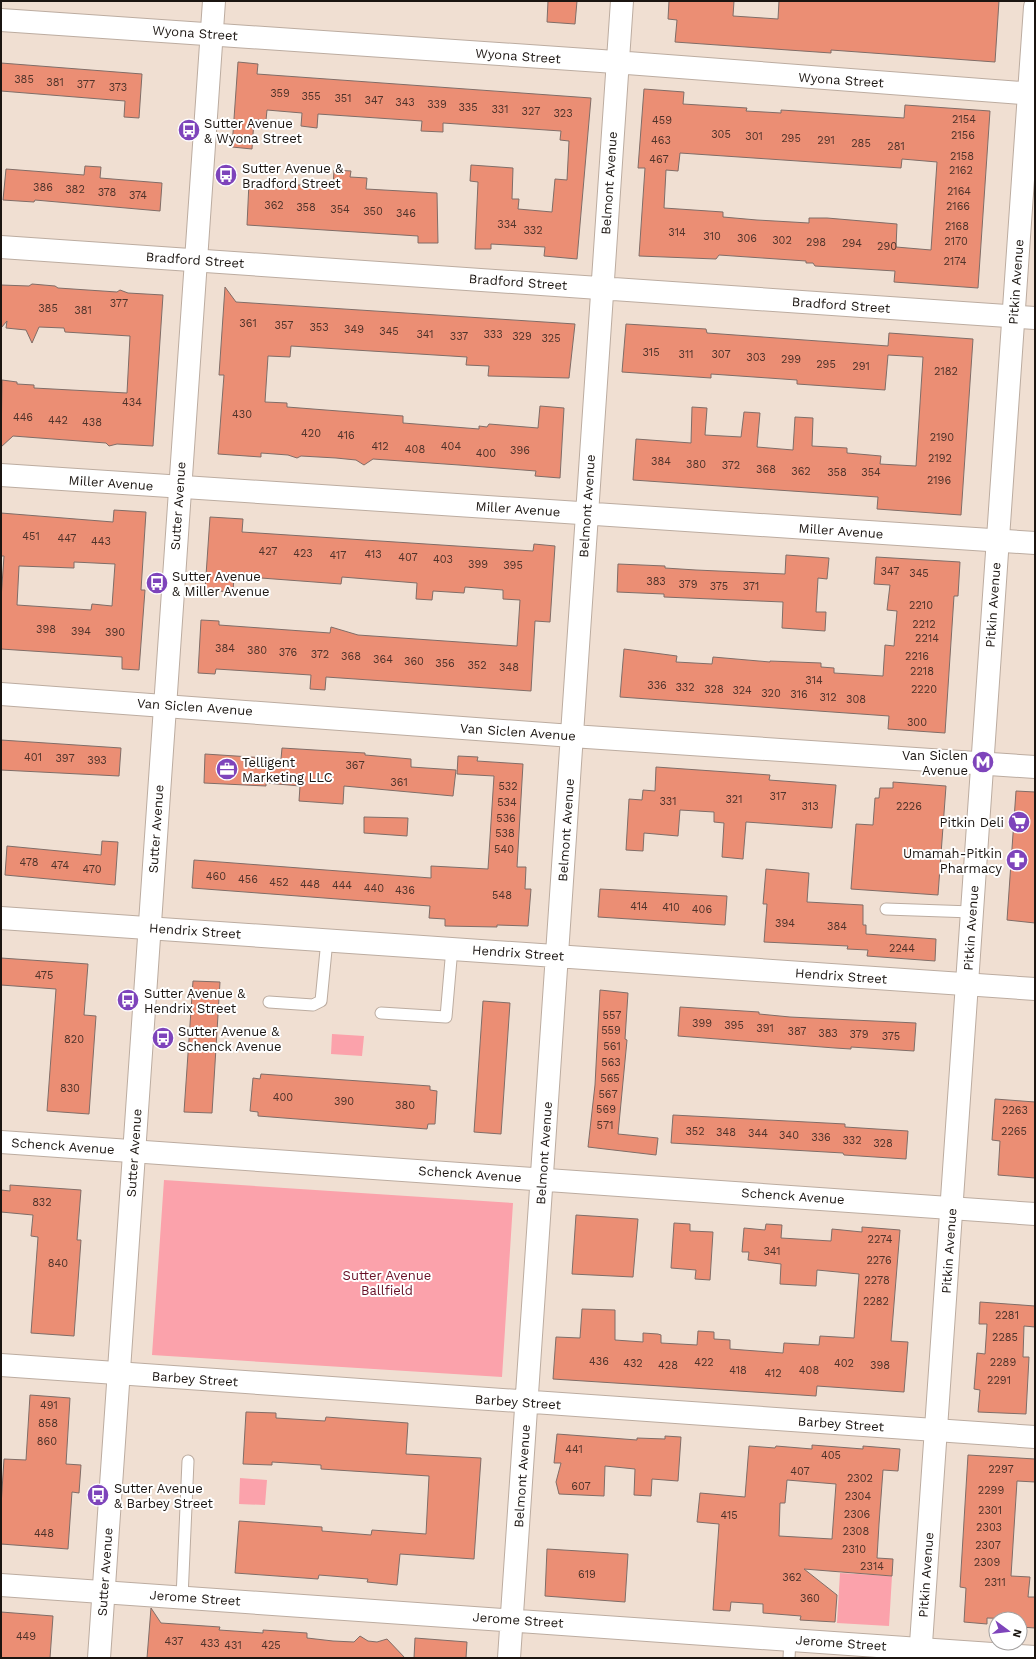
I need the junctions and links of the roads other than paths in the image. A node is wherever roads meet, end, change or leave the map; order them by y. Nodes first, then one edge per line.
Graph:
1 (214, 1) edge
2 (622, 1) edge
3 (1035, 7) edge
4 (1, 20) edge
5 (212, 34) junction
6 (617, 63) junction
7 (1032, 94) edge
8 (1, 247) edge
9 (196, 260) junction
10 (602, 288) junction
11 (1024, 318) edge
12 (1, 475) edge
13 (179, 487) junction
14 (587, 513) junction
15 (998, 541) junction
16 (1035, 543) edge
17 (1, 694) edge
18 (165, 705) junction
19 (572, 736) junction
20 (983, 763) junction
21 (1035, 767) edge
22 (886, 909) dead end
23 (972, 912) junction
24 (1, 918) edge
25 (150, 928) junction
26 (327, 940) junction
27 (452, 948) junction
28 (557, 955) junction
29 (967, 985) junction
30 (1035, 990) edge
31 (269, 1002) dead end
32 (381, 1013) dead end
33 (1, 1142) edge
34 (134, 1151) junction
35 (542, 1178) junction
36 (952, 1208) junction
37 (1035, 1214) edge
38 (1, 1365) edge
39 (119, 1374) junction
40 (526, 1402) junction
41 (936, 1430) junction
42 (1035, 1437) edge
43 (188, 1461) dead end
44 (1, 1585) edge
45 (104, 1592) junction
46 (182, 1598) junction
47 (512, 1619) junction
48 (789, 1649) edge
49 (921, 1653) edge
50 (1035, 1657) edge
51 (99, 1658) edge
52 (509, 1658) edge

1 - 5 street, Sutter Avenue
2 - 6 street, Belmont Avenue
3 - 7 street, Pitkin Avenue
4 - 5 street, Wyona Street
5 - 6 street, Wyona Street
5 - 9 street, Sutter Avenue
6 - 7 street, Wyona Street
6 - 10 street, Belmont Avenue
7 - 11 street, Pitkin Avenue
8 - 9 street, Bradford Street
9 - 10 street, Bradford Street
9 - 13 street, Sutter Avenue
10 - 11 street, Bradford Street
10 - 14 street, Belmont Avenue
11 - 15 street, Pitkin Avenue
12 - 13 street, Miller Avenue
13 - 14 street, Miller Avenue
13 - 18 street, Sutter Avenue
14 - 15 street, Miller Avenue
14 - 19 street, Belmont Avenue
15 - 16 street, Miller Avenue
15 - 20 street, Pitkin Avenue
17 - 18 street, Van Siclen Avenue
18 - 19 street, Van Siclen Avenue
18 - 25 street, Sutter Avenue
19 - 20 street, Van Siclen Avenue
19 - 28 street, Belmont Avenue
20 - 21 street, Van Siclen Avenue
20 - 23 street, Pitkin Avenue
22 - 23 lane
23 - 29 street, Pitkin Avenue
24 - 25 street, Hendrix Street
25 - 26 street, Hendrix Street
25 - 34 street, Sutter Avenue
26 - 27 street, Hendrix Street
26 - 31 lane
27 - 28 street, Hendrix Street
27 - 32 lane
28 - 29 street, Hendrix Street
28 - 35 street, Belmont Avenue
29 - 30 street, Hendrix Street
29 - 36 street, Pitkin Avenue
33 - 34 street, Schenck Avenue
34 - 35 street, Schenck Avenue
34 - 39 street, Sutter Avenue
35 - 36 street, Schenck Avenue
35 - 40 street, Belmont Avenue
36 - 37 street, Schenck Avenue
36 - 41 street, Pitkin Avenue
38 - 39 street, Barbey Street
39 - 40 street, Barbey Street
39 - 45 street, Sutter Avenue
40 - 41 street, Barbey Street
40 - 47 street, Belmont Avenue
41 - 42 street, Barbey Street
41 - 49 street, Pitkin Avenue
43 - 46 lane
44 - 45 street, Jerome Street
45 - 46 street, Jerome Street
45 - 51 street, Sutter Avenue
46 - 47 street, Jerome Street
47 - 48 street, Jerome Street
47 - 52 street, Belmont Avenue
48 - 49 street, Jerome Street
49 - 50 street, Jerome Street

